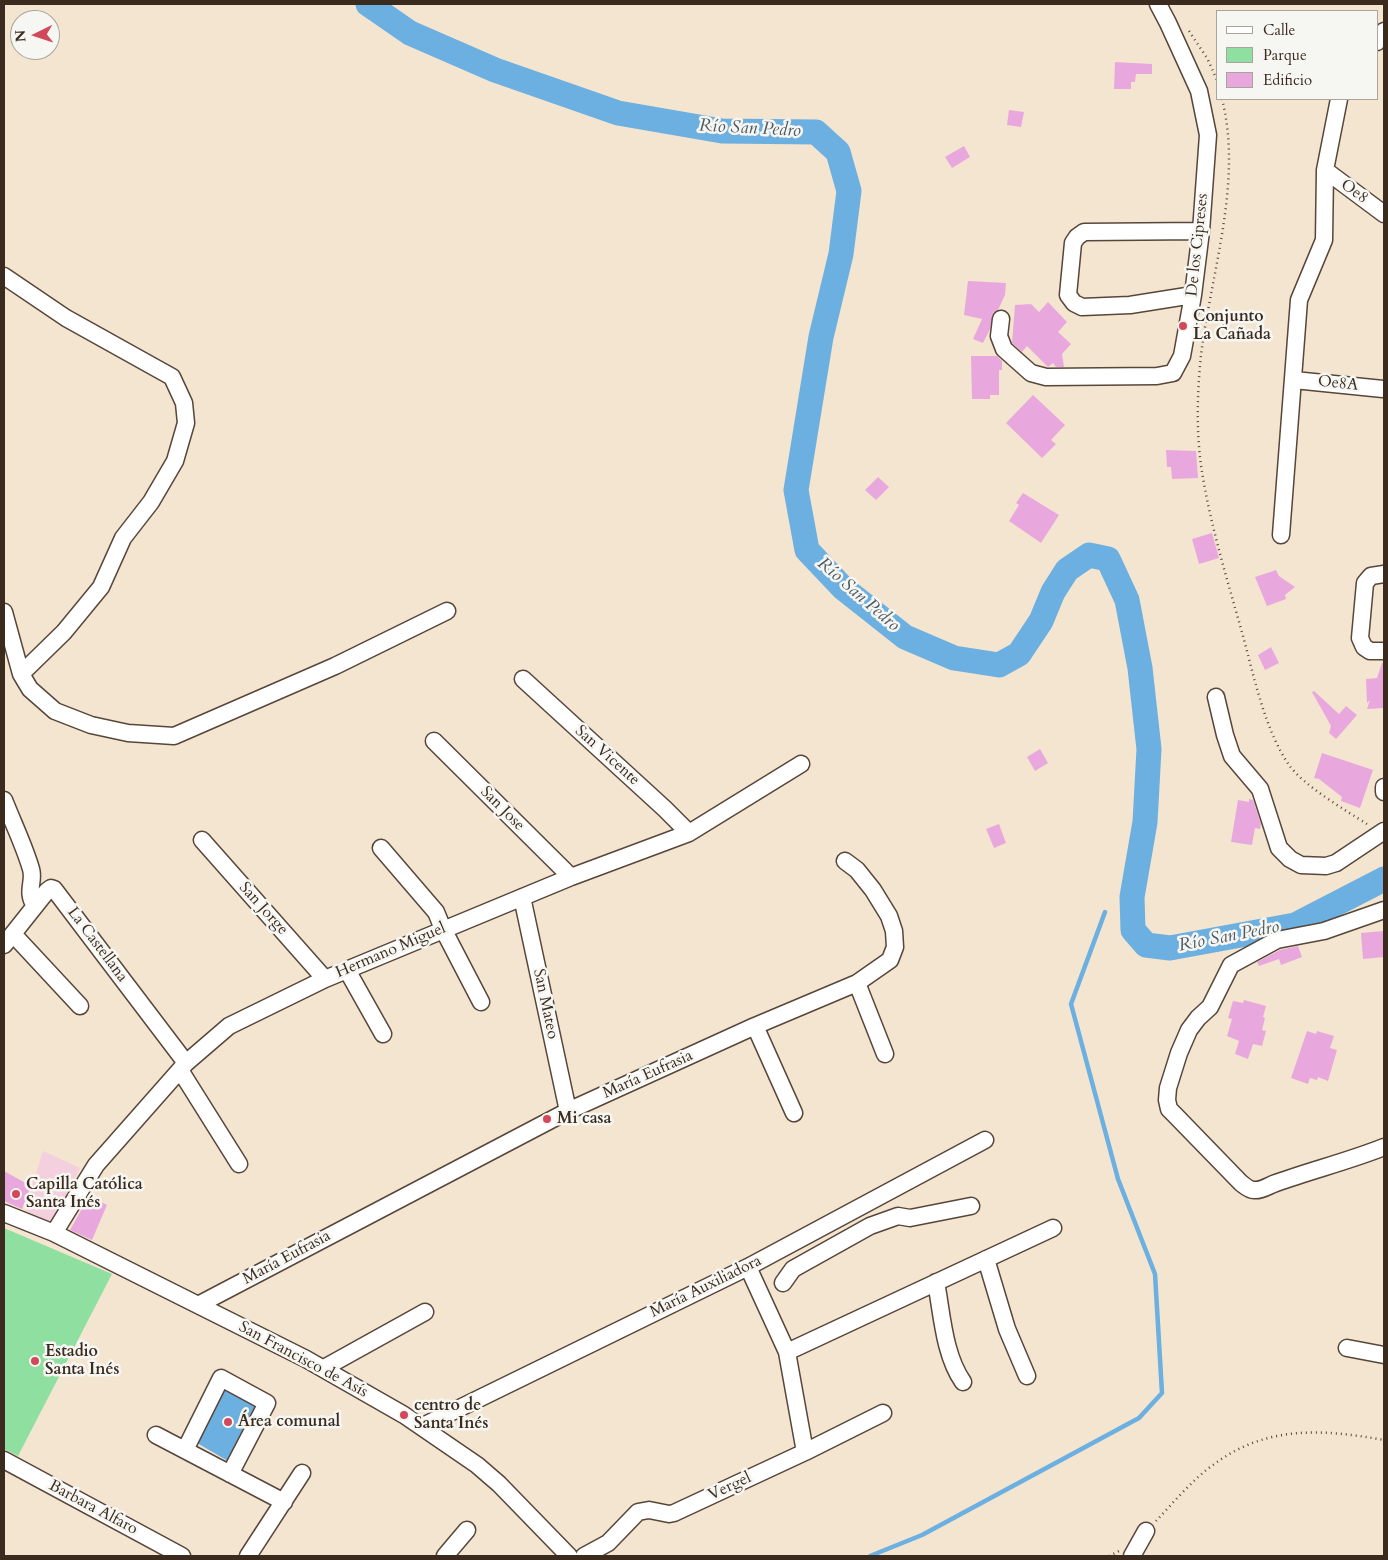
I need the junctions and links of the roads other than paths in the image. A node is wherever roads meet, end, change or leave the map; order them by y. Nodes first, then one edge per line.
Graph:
1 (1158, 4) edge
2 (1339, 100) edge
3 (1325, 170) junction
4 (1384, 214) edge
5 (1201, 231) junction
6 (4, 276) edge
7 (1193, 295) junction
8 (1001, 319) dead end
9 (1294, 380) junction
10 (1383, 389) dead end
11 (1281, 535) dead end
12 (1384, 574) edge
13 (446, 611) dead end
14 (4, 612) edge
15 (4, 616) edge
16 (1384, 651) edge
17 (21, 674) junction
18 (523, 679) dead end
19 (1216, 697) dead end
20 (434, 741) dead end
21 (801, 764) dead end
22 (1384, 788) edge
23 (1384, 792) edge
24 (4, 800) edge
25 (1377, 829) edge
26 (690, 833) junction
27 (202, 840) dead end
28 (381, 848) dead end
29 (845, 861) dead end
30 (571, 877) junction
31 (522, 897) junction
32 (35, 906) junction
33 (1384, 910) edge
34 (442, 929) junction
35 (8, 939) edge
36 (348, 970) junction
37 (325, 979) junction
38 (856, 983) junction
39 (481, 1002) dead end
40 (80, 1006) dead end
41 (755, 1026) junction
42 (383, 1034) dead end
43 (885, 1054) dead end
44 (183, 1066) junction
45 (568, 1111) junction
46 (794, 1113) dead end
47 (984, 1140) dead end
48 (1384, 1147) edge
49 (239, 1164) dead end
50 (886, 1192) junction
51 (971, 1206) dead end
52 (4, 1213) edge
53 (898, 1216) junction
54 (1053, 1228) dead end
55 (54, 1233) junction
56 (986, 1259) junction
57 (748, 1267) junction
58 (936, 1282) junction
59 (783, 1283) dead end
60 (198, 1305) junction
61 (425, 1312) dead end
62 (1347, 1348) dead end
63 (787, 1352) junction
64 (1384, 1355) edge
65 (324, 1368) junction
66 (1027, 1376) dead end
67 (963, 1382) dead end
68 (883, 1413) dead end
69 (423, 1426) junction
70 (156, 1435) dead end
71 (185, 1450) junction
72 (805, 1452) junction
73 (4, 1460) edge
74 (302, 1473) dead end
75 (230, 1474) junction
76 (284, 1502) junction
77 (467, 1530) dead end
78 (1146, 1531) road end
79 (1129, 1552) edge
80 (450, 1555) edge
81 (182, 1556) edge
82 (248, 1556) edge
83 (569, 1556) edge
84 (584, 1556) edge

1 - 5 street, De los Cipreses
2 - 3 street
3 - 4 street, Oe8
3 - 9 street
5 - 7 street, De los Cipreses
5 - 7 street
6 - 17 street
7 - 8 street, De los Cipreses
9 - 10 street, Oe8A
9 - 11 street
12 - 16 street
13 - 17 street
14 - 15 street
15 - 17 street
18 - 26 street, San Vicente
19 - 25 street
20 - 30 street, San Jose
21 - 26 street, Hermano Miguel
22 - 23 street
24 - 32 street
26 - 30 street, Hermano Miguel
27 - 37 street, San Jorge
28 - 34 street
29 - 38 street, María Eufrasia
30 - 31 street, Hermano Miguel
31 - 34 street, Hermano Miguel
31 - 45 street, San Mateo
32 - 35 street, La Castellana
32 - 44 street, La Castellana
33 - 48 street
34 - 36 street, Hermano Miguel
34 - 39 street
35 - 40 street
36 - 37 street, Hermano Miguel
36 - 42 street
37 - 44 street, Hermano Miguel
38 - 41 street, María Eufrasia
38 - 43 street
41 - 45 street, María Eufrasia
41 - 46 street
44 - 49 street
44 - 55 street, Hermano Miguel
45 - 60 street, María Eufrasia
47 - 50 street, María Auxiliadora
50 - 53 street
50 - 57 street, María Auxiliadora
51 - 53 street
52 - 55 street, San Francisco de Asís
53 - 59 street
54 - 56 street
55 - 60 street, San Francisco de Asís
56 - 58 street
56 - 66 street
57 - 63 street
57 - 69 street, María Auxiliadora
58 - 63 street
58 - 67 street
60 - 65 street, San Francisco de Asís
61 - 65 street
62 - 64 street
63 - 72 street
65 - 69 street, San Francisco de Asís
68 - 72 street, Vergel
69 - 83 street, San Francisco de Asís
70 - 71 street
71 - 75 street
71 - 75 street
72 - 84 street, Vergel
73 - 81 street, Barbara Alfaro
74 - 76 street
75 - 76 street
76 - 82 street
77 - 80 street
78 - 79 street

